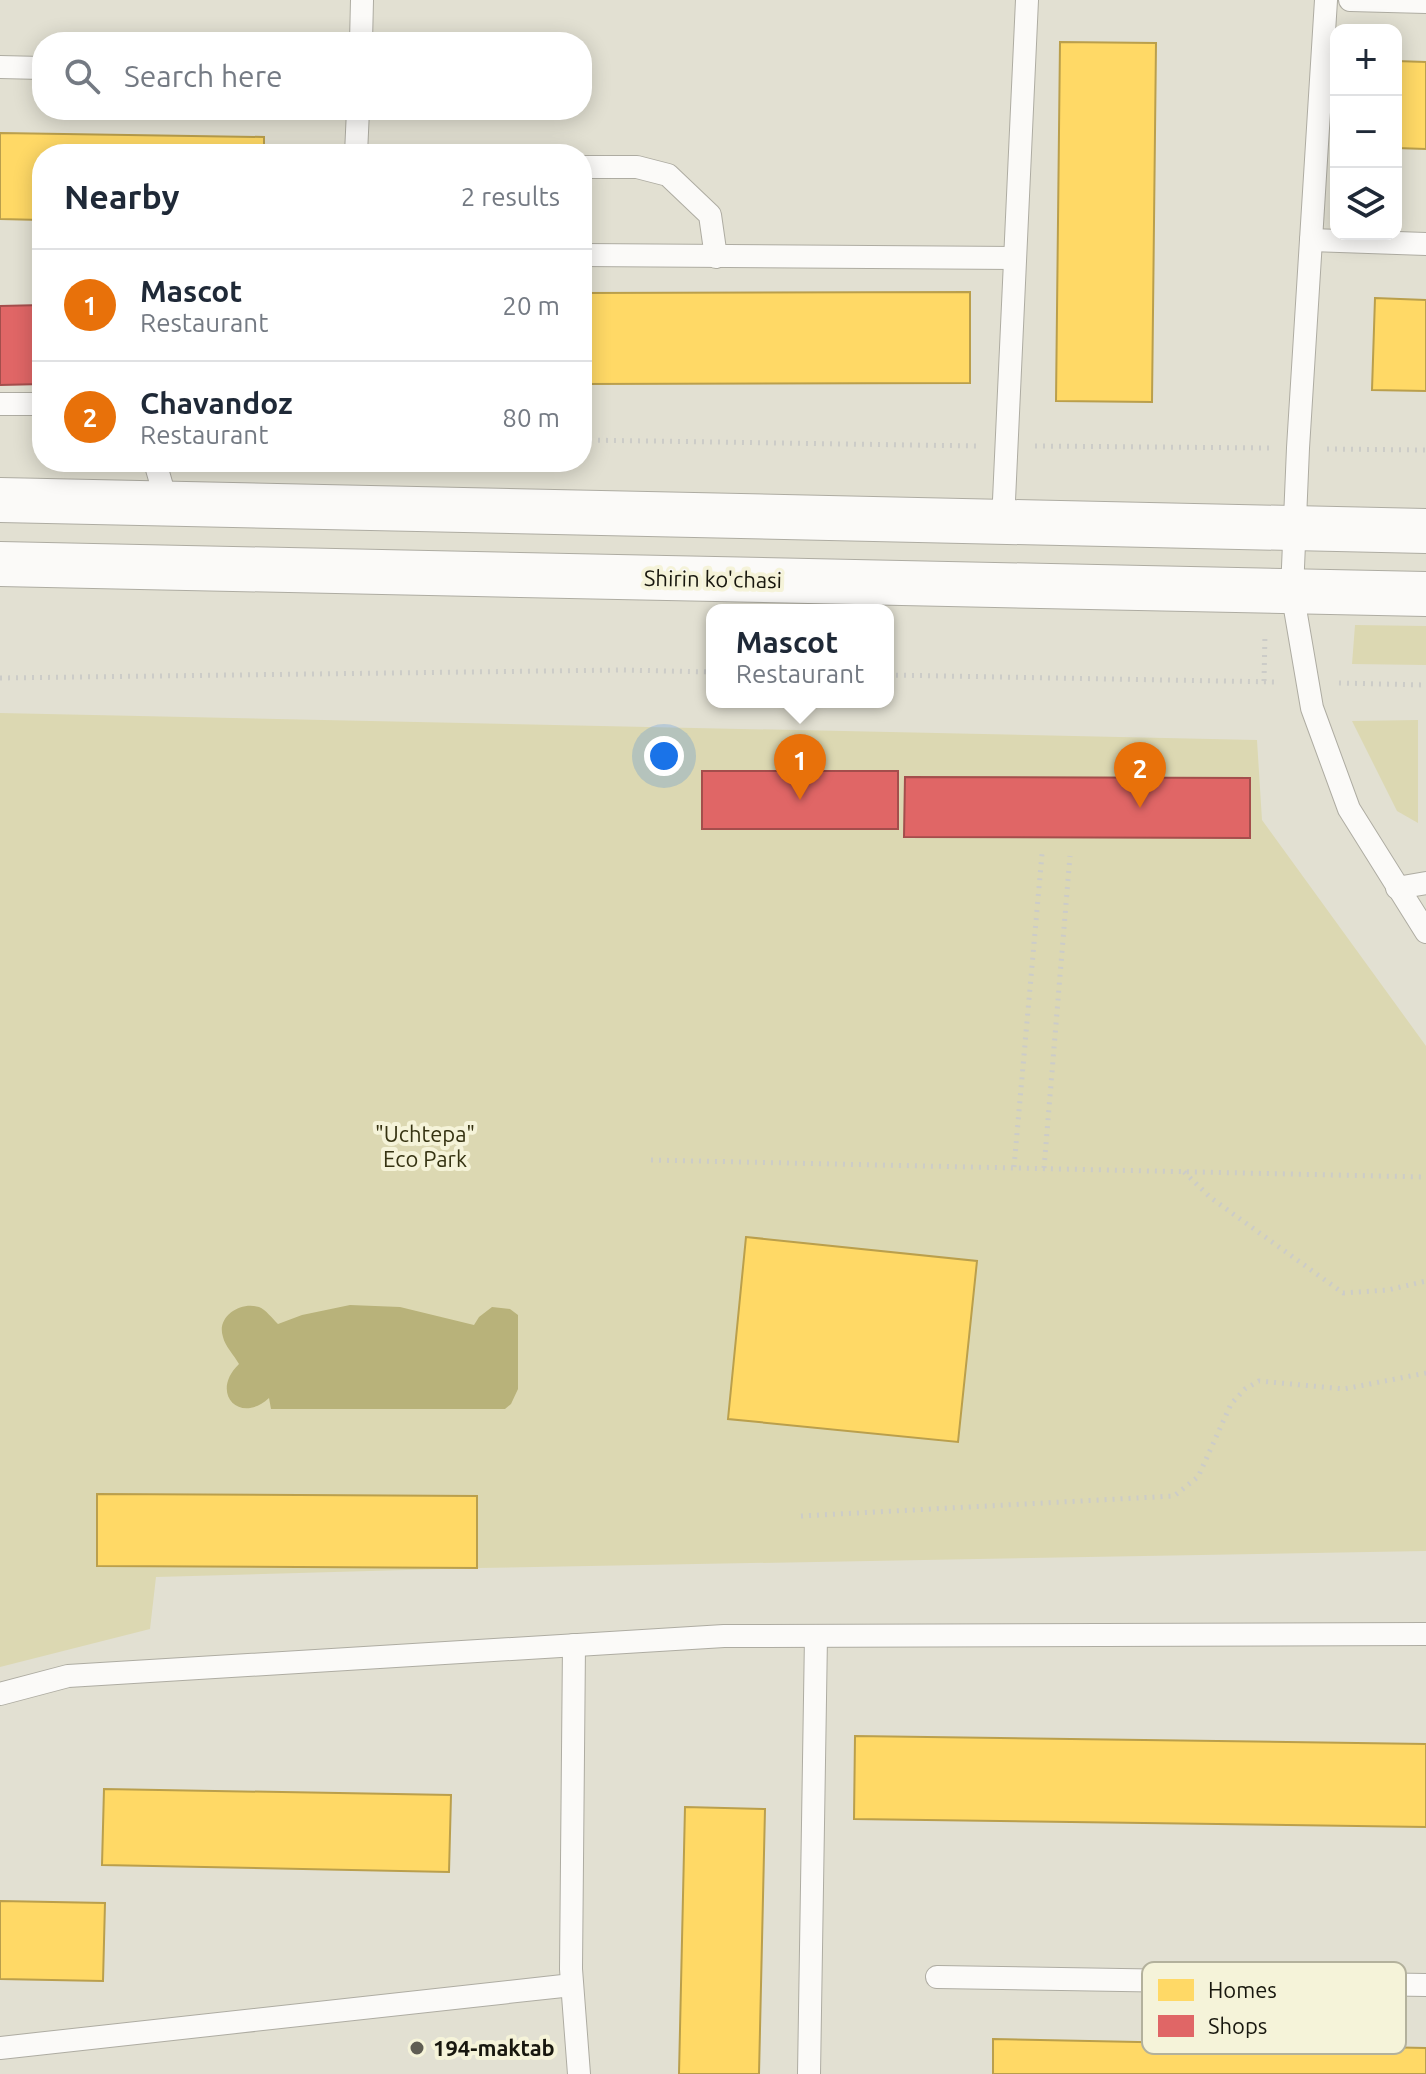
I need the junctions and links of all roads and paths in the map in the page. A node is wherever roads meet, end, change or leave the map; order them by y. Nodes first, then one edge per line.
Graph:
1 (362, 0) edge
2 (1027, 0) edge
3 (1326, 0) edge
4 (1350, 0) edge
5 (1426, 2) edge
6 (361, 32) edge
7 (0, 67) edge
8 (32, 68) edge
9 (358, 120) edge
10 (356, 144) edge
11 (592, 167) edge
12 (1311, 240) junction
13 (1426, 244) edge
14 (592, 255) edge
15 (716, 257) junction
16 (1015, 258) junction
17 (0, 404) edge
18 (32, 404) edge
19 (158, 472) edge
20 (0, 500) edge
21 (167, 504) junction
22 (1003, 522) junction
23 (1295, 528) junction
24 (1426, 531) edge
25 (0, 564) edge
26 (1426, 594) edge
27 (1279, 606) junction
28 (706, 672) edge
29 (894, 675) edge
30 (0, 678) edge
31 (1264, 681) junction
32 (1308, 682) junction
33 (1426, 685) edge
34 (1042, 854) dead end
35 (1070, 856) dead end
36 (1426, 883) edge
37 (1397, 888) junction
38 (1426, 932) edge
39 (651, 1160) dead end
40 (1014, 1167) junction
41 (1044, 1168) junction
42 (1184, 1171) junction
43 (1426, 1177) edge
44 (1426, 1281) edge
45 (1426, 1373) edge
46 (801, 1516) dead end
47 (1426, 1634) edge
48 (816, 1636) junction
49 (574, 1645) junction
50 (0, 1694) edge
51 (937, 1977) dead end
52 (1142, 1980) edge
53 (572, 1985) junction
54 (1406, 1985) edge
55 (1426, 1985) edge
56 (0, 2048) edge
57 (579, 2074) edge
58 (809, 2074) edge

1 - 6 lane
2 - 16 lane
3 - 12 lane
4 - 5 lane
7 - 8 lane
9 - 10 lane
11 - 15 lane
12 - 13 lane
12 - 23 lane
14 - 15 lane
15 - 16 lane
16 - 22 lane
17 - 18 lane
19 - 21 lane
20 - 21 main road
21 - 22 main road
22 - 23 main road
23 - 24 main road
23 - 27 lane
25 - 27 main road, Shirin ko'chasi
26 - 27 main road, Shirin ko'chasi
27 - 31 path
27 - 32 lane
28 - 30 path
29 - 31 path
31 - 32 path
32 - 33 path
32 - 37 lane
34 - 40 path
35 - 41 path
36 - 37 lane
37 - 38 lane
39 - 40 path
40 - 41 path
41 - 42 path
42 - 43 path
42 - 44 path
45 - 46 path
47 - 48 lane
48 - 49 lane
48 - 58 lane
49 - 50 lane
49 - 53 lane
51 - 52 lane
53 - 56 lane
53 - 57 lane
54 - 55 lane

